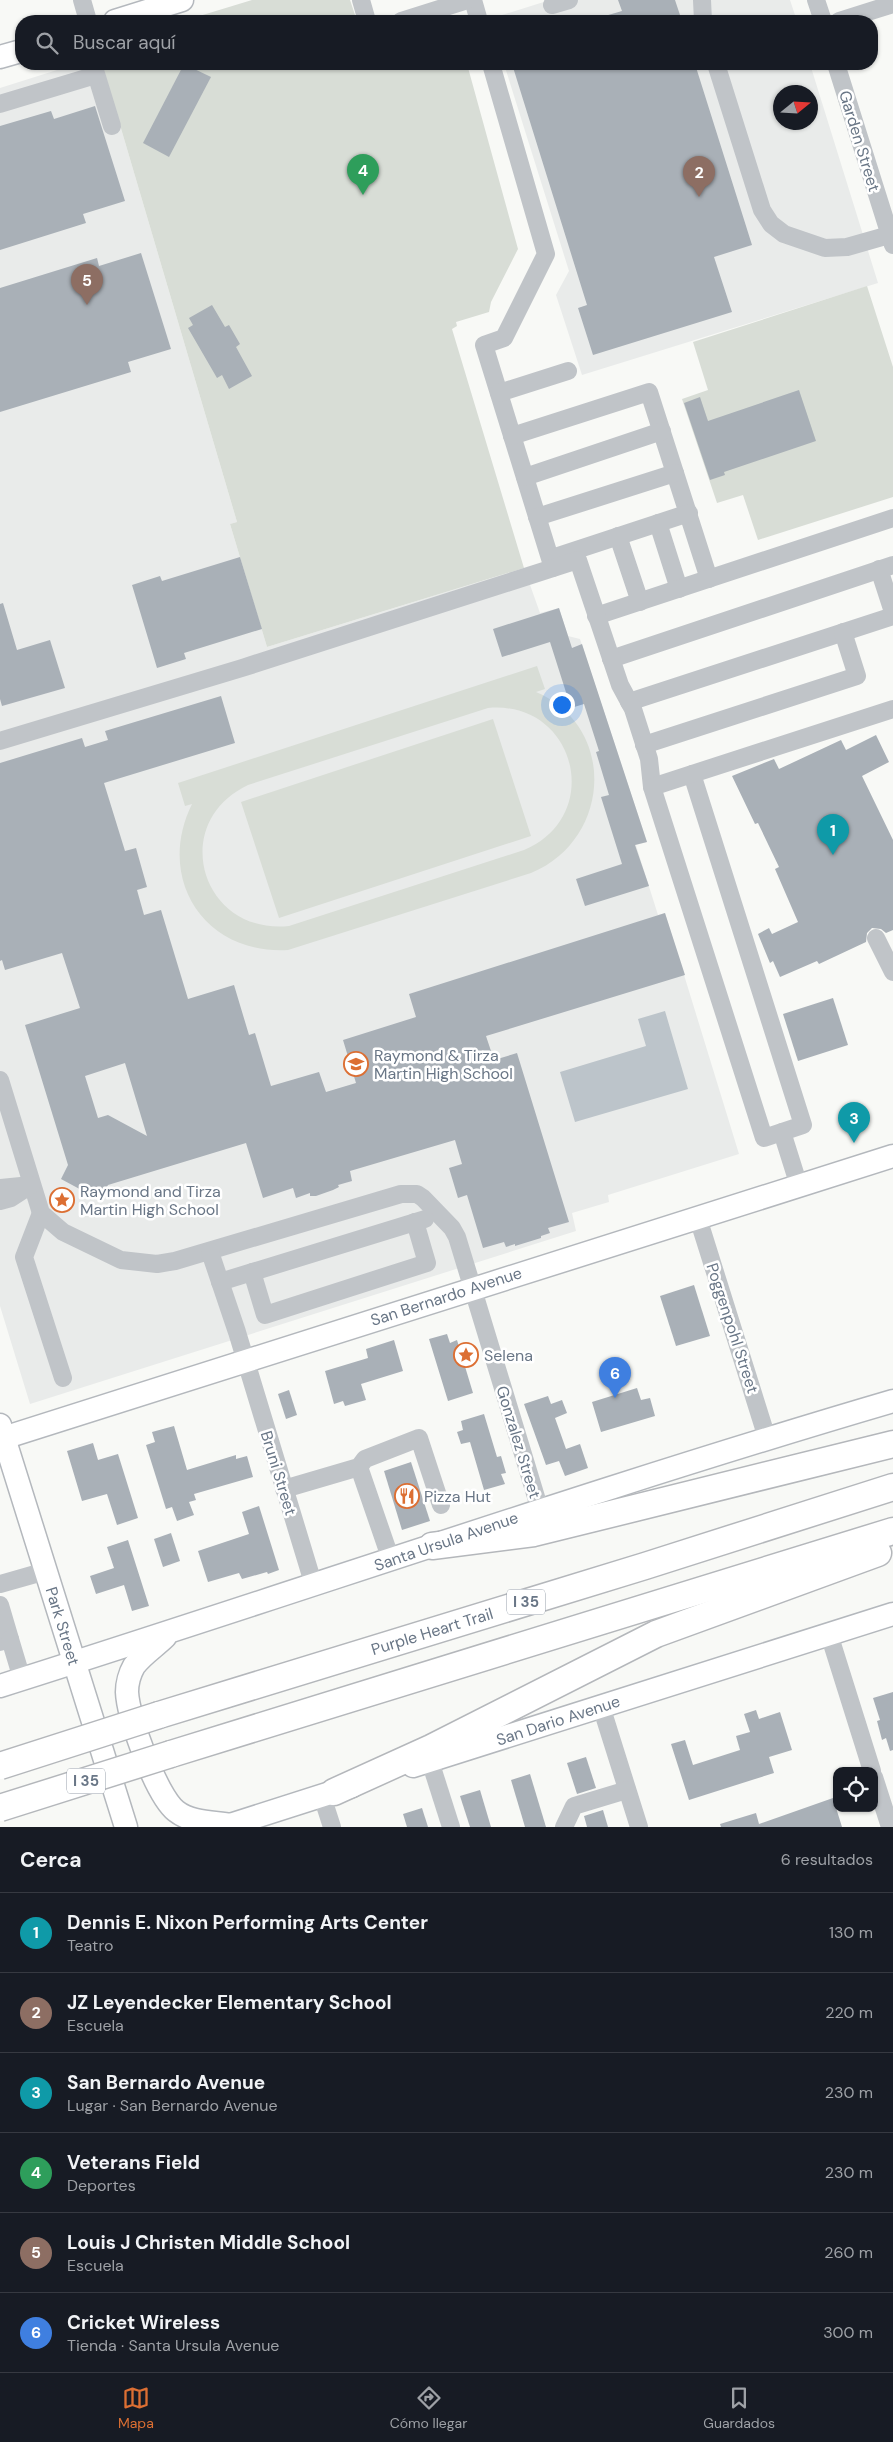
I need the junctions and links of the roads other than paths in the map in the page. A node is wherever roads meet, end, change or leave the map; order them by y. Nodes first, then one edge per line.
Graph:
1 (82, 0) edge
2 (182, 0) edge
3 (360, 0) edge
4 (468, 0) edge
5 (473, 0) edge
6 (702, 0) edge
7 (816, 0) edge
8 (893, 4) edge
9 (86, 15) edge
10 (134, 15) edge
11 (366, 15) edge
12 (420, 15) edge
13 (477, 15) edge
14 (703, 15) edge
15 (821, 15) edge
16 (858, 15) edge
17 (15, 52) edge
18 (0, 57) edge
19 (92, 70) edge
20 (95, 70) edge
21 (494, 70) edge
22 (718, 70) edge
23 (838, 70) edge
24 (0, 104) edge
25 (112, 126) dead end
26 (892, 238) edge
27 (568, 371) dead end
28 (499, 393) junction
29 (662, 431) junction
30 (512, 436) junction
31 (675, 472) junction
32 (525, 476) junction
33 (688, 514) junction
34 (537, 517) junction
35 (893, 518) edge
36 (658, 523) junction
37 (618, 536) junction
38 (552, 563) junction
39 (886, 567) edge
40 (709, 579) junction
41 (679, 589) junction
42 (640, 602) junction
43 (893, 614) edge
44 (596, 616) junction
45 (843, 632) junction
46 (611, 658) junction
47 (629, 702) junction
48 (893, 709) edge
49 (0, 740) edge
50 (644, 745) junction
51 (692, 774) junction
52 (652, 787) junction
53 (876, 938) dead end
54 (893, 972) edge
55 (0, 1080) edge
56 (782, 1132) junction
57 (893, 1156) edge
58 (31, 1186) junction
59 (799, 1186) junction
60 (0, 1188) edge
61 (0, 1201) edge
62 (41, 1213) junction
63 (439, 1215) junction
64 (698, 1218) junction
65 (415, 1222) junction
66 (210, 1252) junction
67 (252, 1272) junction
68 (220, 1282) junction
69 (472, 1288) junction
70 (244, 1361) junction
71 (63, 1378) dead end
72 (893, 1401) edge
73 (1, 1434) edge
74 (768, 1438) junction
75 (893, 1444) edge
76 (359, 1467) junction
77 (893, 1487) edge
78 (284, 1490) junction
79 (441, 1505) dead end
80 (540, 1510) junction
81 (893, 1532) edge
82 (432, 1546) junction
83 (893, 1546) edge
84 (391, 1560) junction
85 (46, 1571) junction
86 (0, 1584) edge
87 (314, 1586) junction
88 (0, 1606) edge
89 (893, 1614) edge
90 (169, 1633) junction
91 (829, 1634) junction
92 (3, 1641) edge
93 (74, 1662) junction
94 (22, 1679) junction
95 (0, 1686) edge
96 (601, 1706) junction
97 (430, 1761) junction
98 (0, 1766) edge
99 (871, 1767) edge
100 (628, 1790) junction
101 (878, 1790) edge
102 (328, 1794) junction
103 (0, 1808) edge
104 (228, 1826) edge
105 (126, 1827) edge
106 (332, 1827) edge
107 (450, 1827) edge
108 (564, 1827) edge
109 (640, 1827) edge
110 (890, 1827) edge

1 - 9 street
2 - 10 main road
3 - 11 street
4 - 12 street
5 - 13 street
6 - 14 street
7 - 15 street
8 - 16 street
17 - 18 main road
19 - 24 street
20 - 25 street
21 - 28 street
22 - 26 street
23 - 26 street, Garden Street
27 - 28 street
28 - 30 street
29 - 30 street
29 - 31 street
29 - 32 street
30 - 32 street
31 - 33 street
31 - 34 street
32 - 34 street
33 - 36 street
33 - 40 street
34 - 38 street
35 - 40 street
36 - 37 street
36 - 41 street
37 - 38 street
37 - 42 street
38 - 44 street
38 - 49 street
39 - 43 street
39 - 46 street
40 - 41 street
41 - 42 street
42 - 44 street
43 - 45 street
44 - 46 street
45 - 47 street
45 - 50 street
46 - 47 street
47 - 50 street
48 - 51 street
50 - 52 street
51 - 52 street
51 - 56 street
52 - 56 street
53 - 54 street
55 - 58 street
56 - 59 street
57 - 59 main road, San Bernardo Avenue
58 - 60 street
58 - 61 street
58 - 62 street
59 - 64 main road, San Bernardo Avenue
62 - 66 street, Gonzalez Street
62 - 71 street
63 - 65 street
63 - 66 street, Gonzalez Street
63 - 69 street, Gonzalez Street
64 - 69 main road, San Bernardo Avenue
64 - 74 street, Poggenpohl Street
65 - 67 street
65 - 67 street
66 - 68 street, Bruni Street
67 - 68 street
68 - 70 street, Bruni Street
69 - 70 main road, San Bernardo Avenue
69 - 80 street, Gonzalez Street
70 - 73 main road, San Bernardo Avenue
70 - 78 street, Bruni Street
72 - 74 main road, Santa Ursula Avenue
73 - 85 main road, Park Street
74 - 80 main road, Santa Ursula Avenue
75 - 82 highway
76 - 78 street
76 - 79 street
76 - 84 street
77 - 98 highway, Purple Heart Trail / I 35, bridge
78 - 87 street, Bruni Street
80 - 82 main road, Santa Ursula Avenue
81 - 103 highway, I 35, bridge
82 - 84 main road, Santa Ursula Avenue
83 - 102 highway
84 - 87 main road, Santa Ursula Avenue
85 - 86 street
85 - 93 main road, Park Street
87 - 90 main road, Santa Ursula Avenue
88 - 92 street
89 - 91 main road, San Dario Avenue
90 - 93 main road, Santa Ursula Avenue
90 - 104 main road
91 - 96 main road, San Dario Avenue
91 - 99 street
92 - 94 street
93 - 94 main road, Santa Ursula Avenue
93 - 105 main road, Park Street
94 - 95 main road, Santa Ursula Avenue
96 - 97 main road, San Dario Avenue
96 - 100 street
97 - 102 main road, San Dario Avenue
97 - 107 street
100 - 108 street
100 - 109 street
101 - 110 street
102 - 104 main road, San Dario Avenue
102 - 106 street

